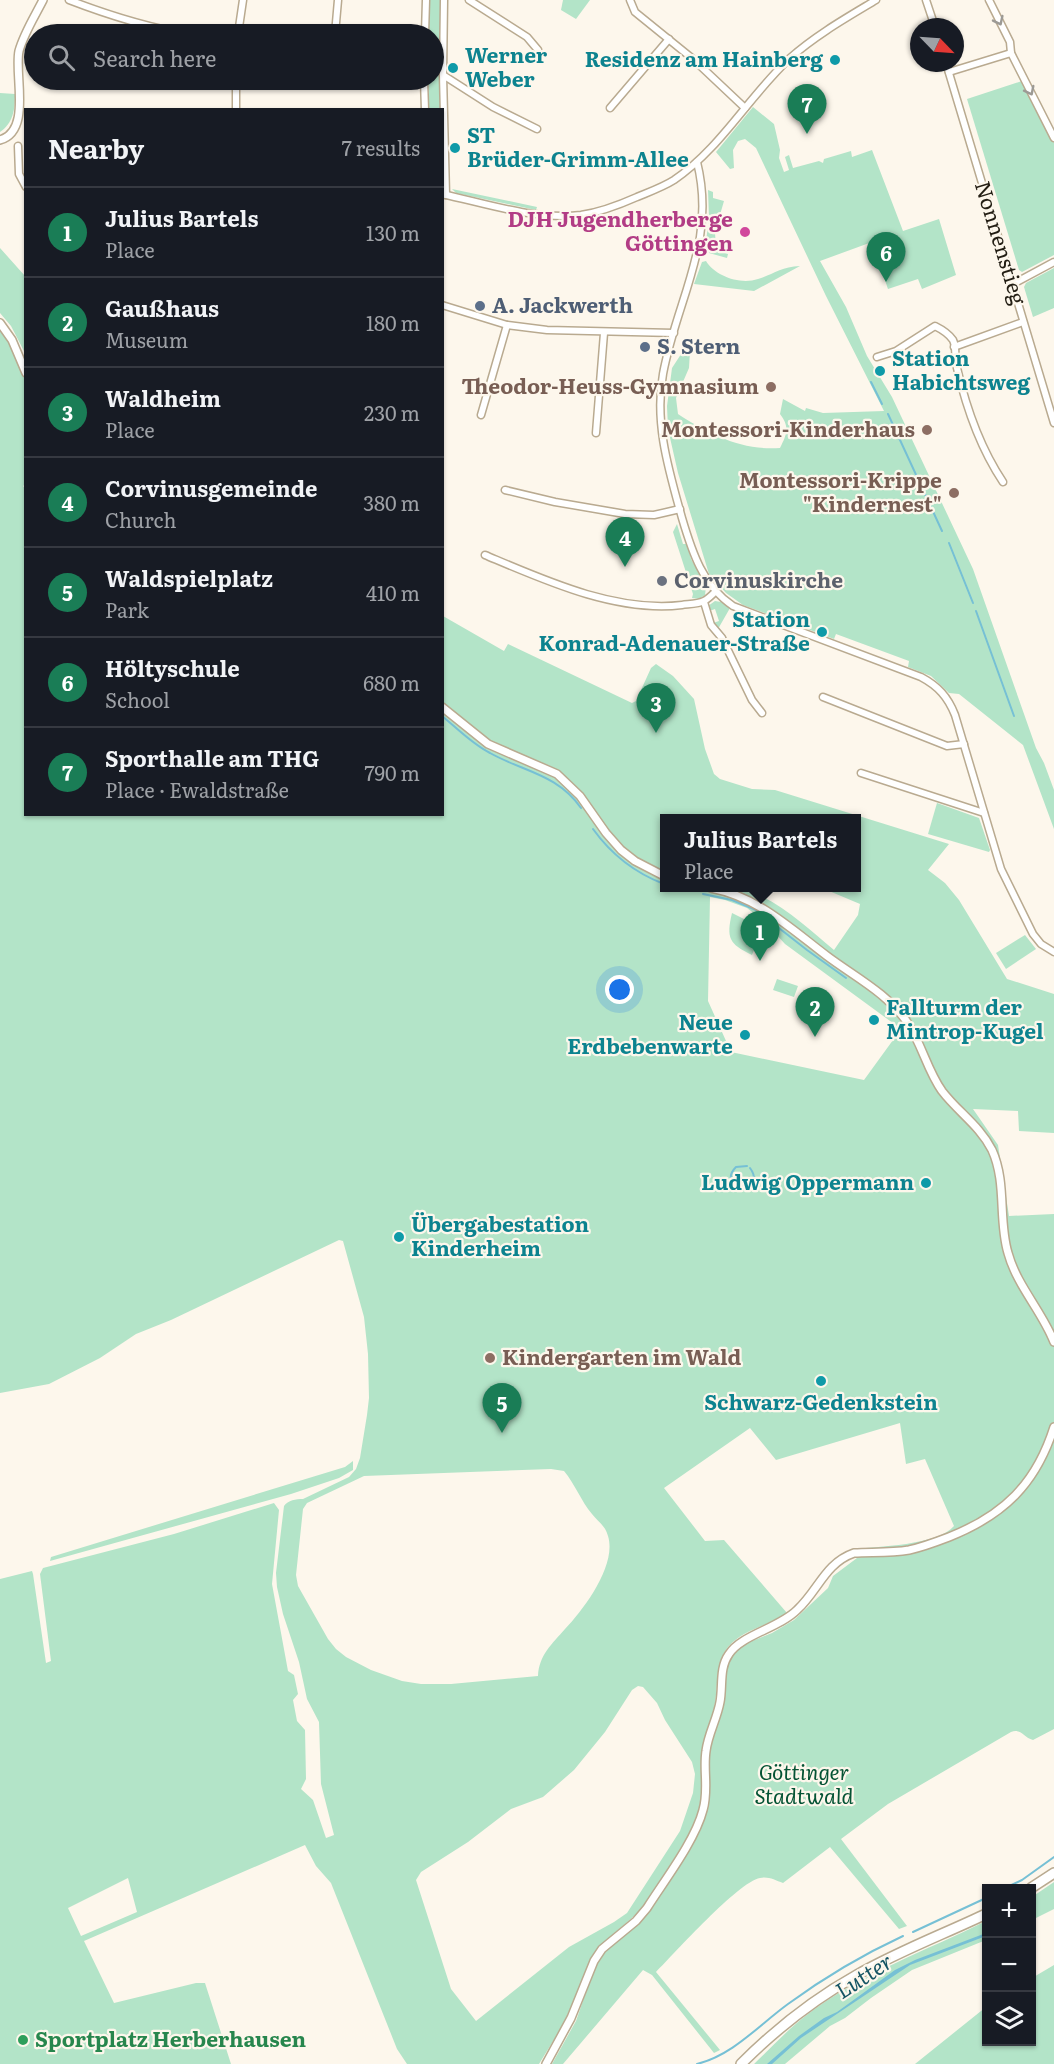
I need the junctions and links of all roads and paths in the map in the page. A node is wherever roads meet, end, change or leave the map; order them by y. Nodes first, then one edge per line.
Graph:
1 (43, 0) edge
2 (69, 0) edge
3 (243, 0) edge
4 (338, 0) edge
5 (426, 0) edge
6 (444, 0) edge
7 (469, 0) edge
8 (630, 0) edge
9 (876, 0) edge
10 (926, 0) edge
11 (989, 0) edge
12 (932, 18) edge
13 (32, 24) edge
14 (138, 24) edge
15 (239, 24) edge
16 (336, 24) edge
17 (425, 24) edge
18 (444, 24) edge
19 (669, 39) junction
20 (24, 40) edge
21 (538, 50) dead end
22 (1011, 53) junction
23 (964, 67) edge
24 (949, 72) edge
25 (444, 76) edge
26 (236, 90) edge
27 (424, 90) edge
28 (443, 90) edge
29 (236, 108) edge
30 (425, 108) edge
31 (443, 108) edge
32 (610, 108) dead end
33 (745, 108) junction
34 (537, 129) dead end
35 (9, 136) junction
36 (1054, 138) edge
37 (0, 140) edge
38 (18, 146) junction
39 (24, 148) edge
40 (697, 162) junction
41 (24, 183) edge
42 (444, 195) edge
43 (1054, 262) edge
44 (1013, 284) junction
45 (444, 306) edge
46 (0, 322) edge
47 (1023, 322) junction
48 (507, 325) junction
49 (604, 333) junction
50 (674, 333) junction
51 (954, 347) junction
52 (877, 357) dead end
53 (24, 368) edge
54 (481, 415) dead end
55 (1054, 423) edge
56 (596, 433) dead end
57 (1003, 482) dead end
58 (505, 490) dead end
59 (680, 509) junction
60 (485, 555) dead end
61 (715, 592) junction
62 (704, 602) junction
63 (823, 697) dead end
64 (444, 709) edge
65 (762, 713) dead end
66 (964, 744) junction
67 (861, 773) dead end
68 (984, 813) junction
69 (660, 874) edge
70 (728, 892) edge
71 (1054, 952) edge
72 (1054, 1342) edge
73 (1054, 1427) edge
74 (1054, 1873) edge
75 (1036, 1885) edge
76 (982, 1916) edge
77 (546, 2064) edge
78 (740, 2064) edge

1 - 13 street
2 - 14 street
3 - 15 street
4 - 16 street
5 - 17 street
6 - 18 street
7 - 21 street
8 - 19 street
9 - 33 street
10 - 12 street
11 -> 22 street
19 - 32 street
19 - 33 street
20 - 35 street
22 - 23 street
22 -> 36 street
24 - 44 street, Nonnenstieg
25 - 34 street
26 - 29 street
27 - 30 street
28 - 31 street
33 - 40 street
35 - 37 street
35 - 38 street
38 - 39 street
38 - 41 street
40 - 42 street
40 - 50 street
43 - 44 street
44 - 47 street, Nonnenstieg
45 - 48 street
46 - 53 street
47 - 51 street
47 - 55 street, Nonnenstieg
48 - 49 street
48 - 54 street
49 - 50 street
49 - 56 street
50 - 59 street
51 - 52 street
51 - 57 street
58 - 59 street
59 - 61 street
60 - 62 street
61 - 62 street
61 - 66 street
62 - 65 street
63 - 66 street
64 - 69 street
66 - 68 street
67 - 68 street
68 - 71 street
70 - 72 street
73 - 77 street
74 - 75 main road
76 - 78 main road

